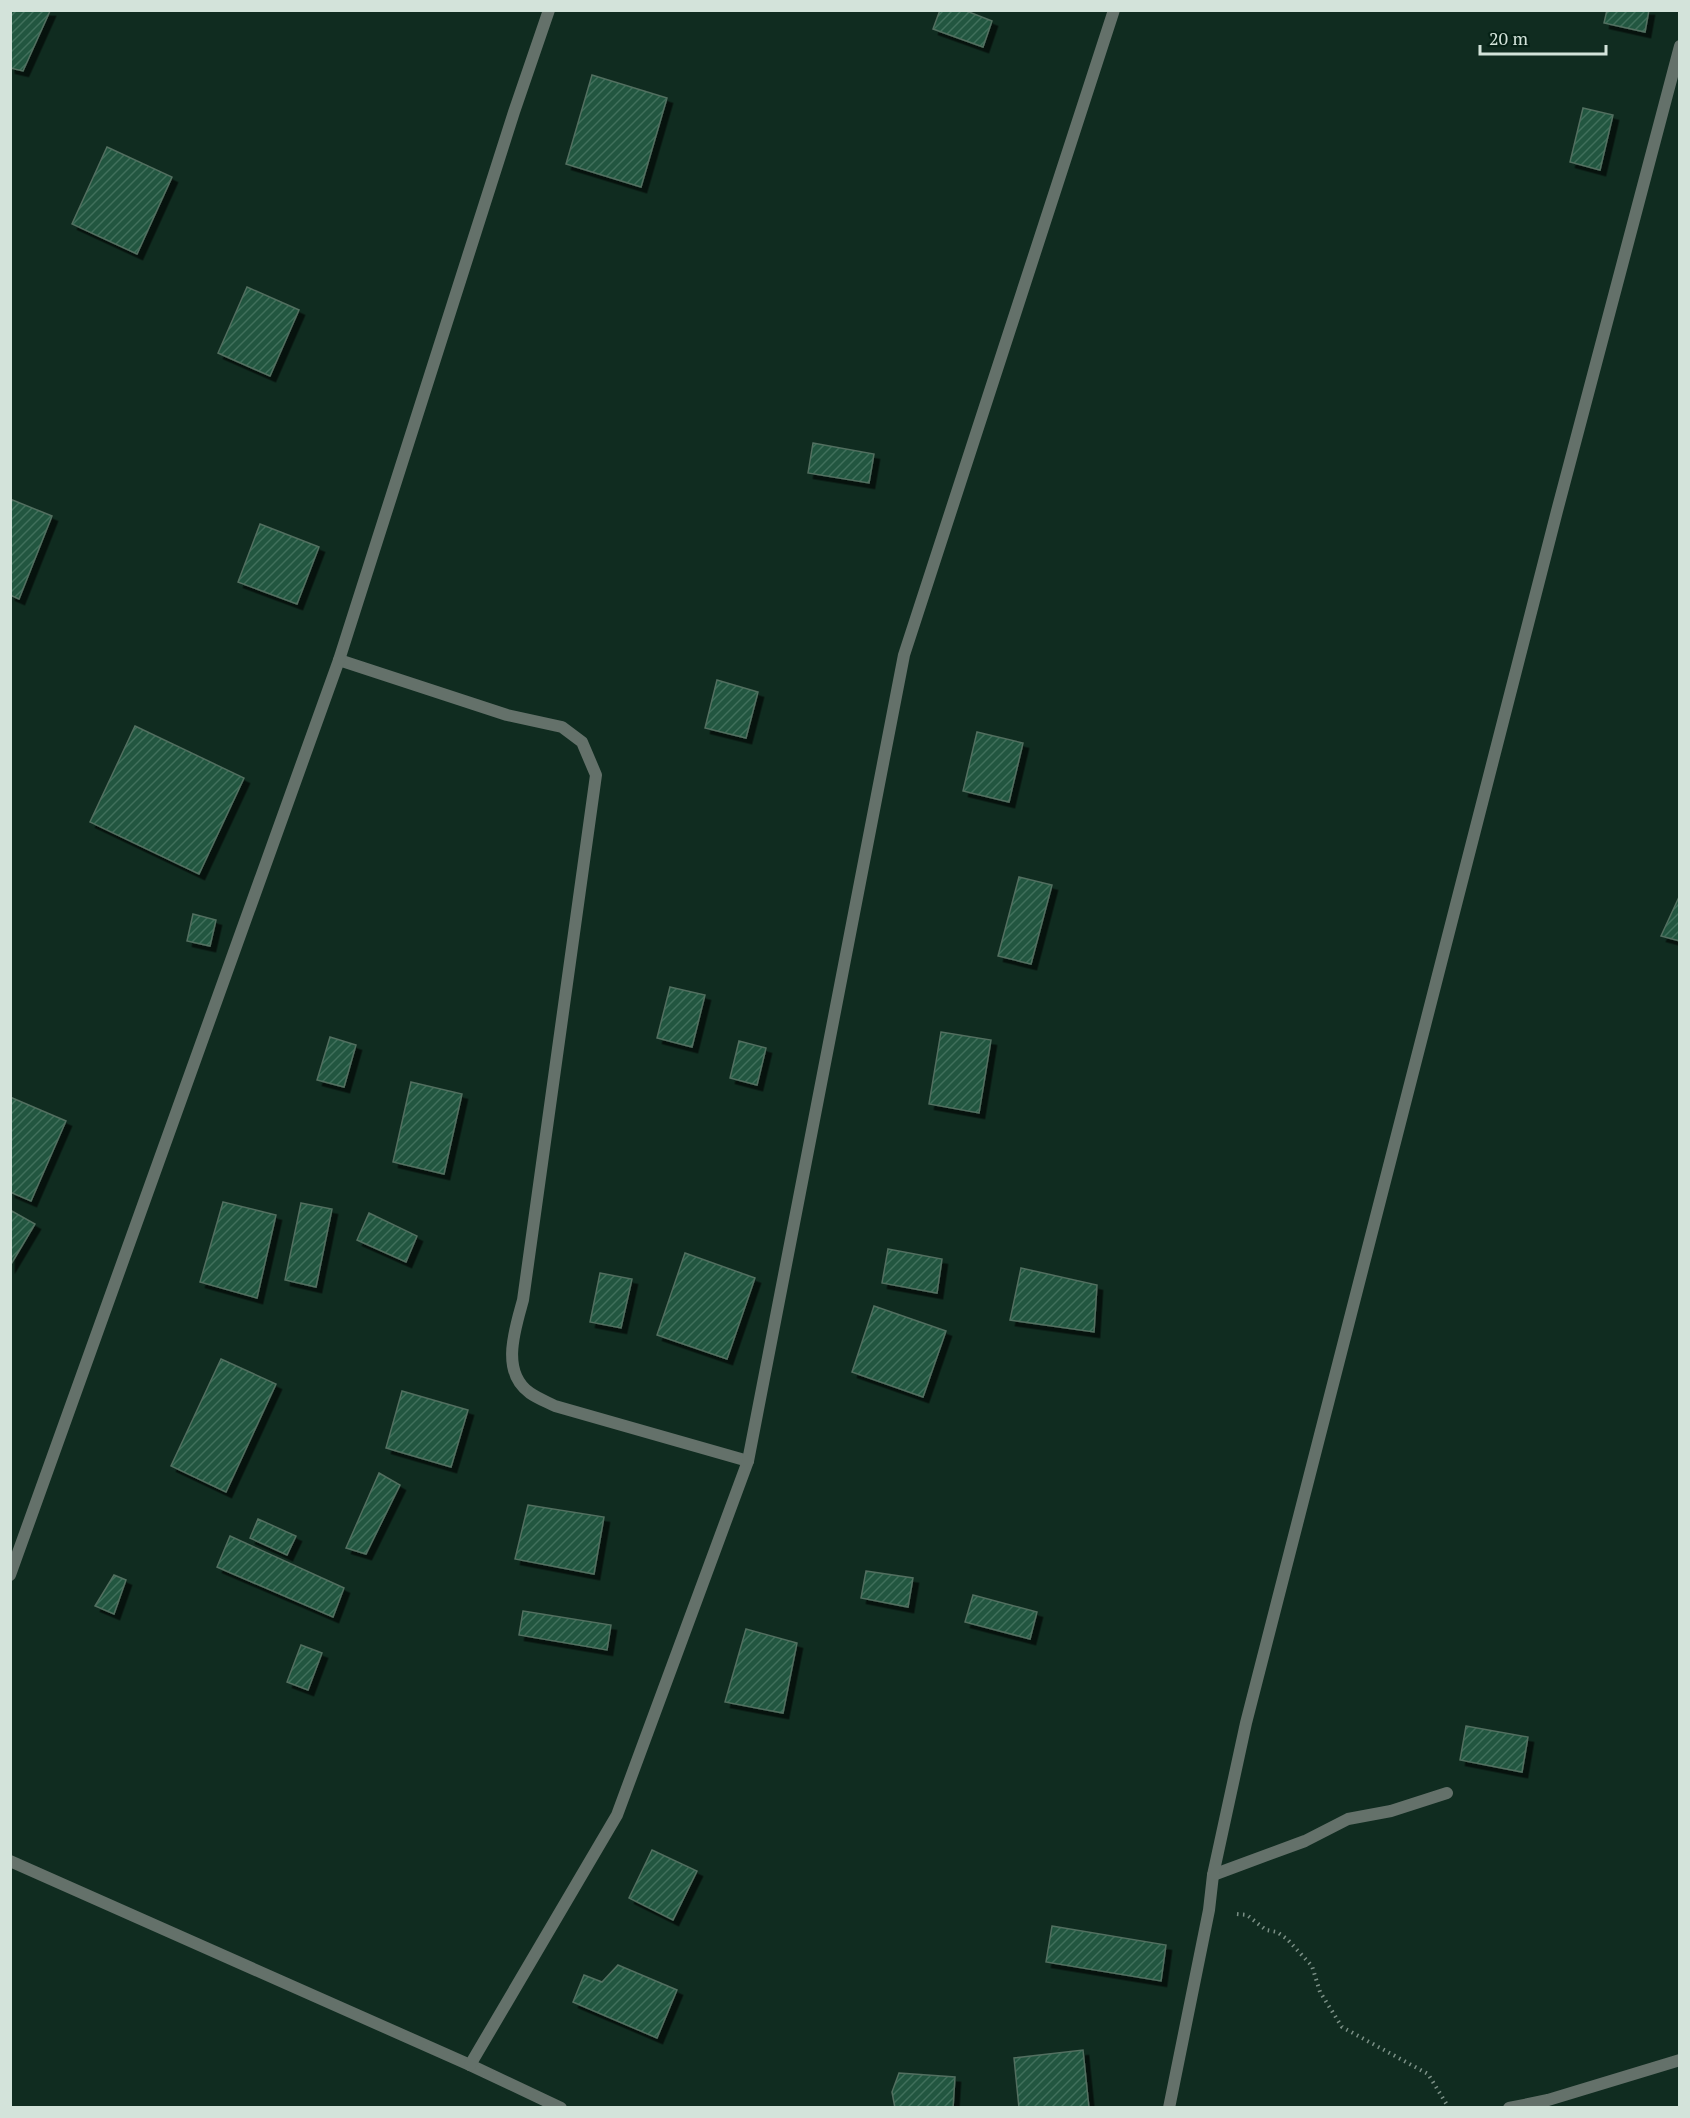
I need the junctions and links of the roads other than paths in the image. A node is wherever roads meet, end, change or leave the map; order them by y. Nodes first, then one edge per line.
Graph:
1 (549, 10) edge
2 (1114, 10) edge
3 (1680, 46) edge
4 (339, 660) junction
5 (748, 1461) junction
6 (10, 1575) edge
7 (1447, 1793) dead end
8 (10, 1861) edge
9 (1213, 1875) junction
10 (1680, 2060) edge
11 (470, 2065) junction
12 (561, 2108) edge
13 (1169, 2108) edge
14 (1509, 2108) edge

1 - 4 street
2 - 5 street
3 - 9 street
4 - 5 street
4 - 6 street
5 - 11 street
7 - 9 street
8 - 11 street
9 - 13 street
10 - 14 street
11 - 12 street

